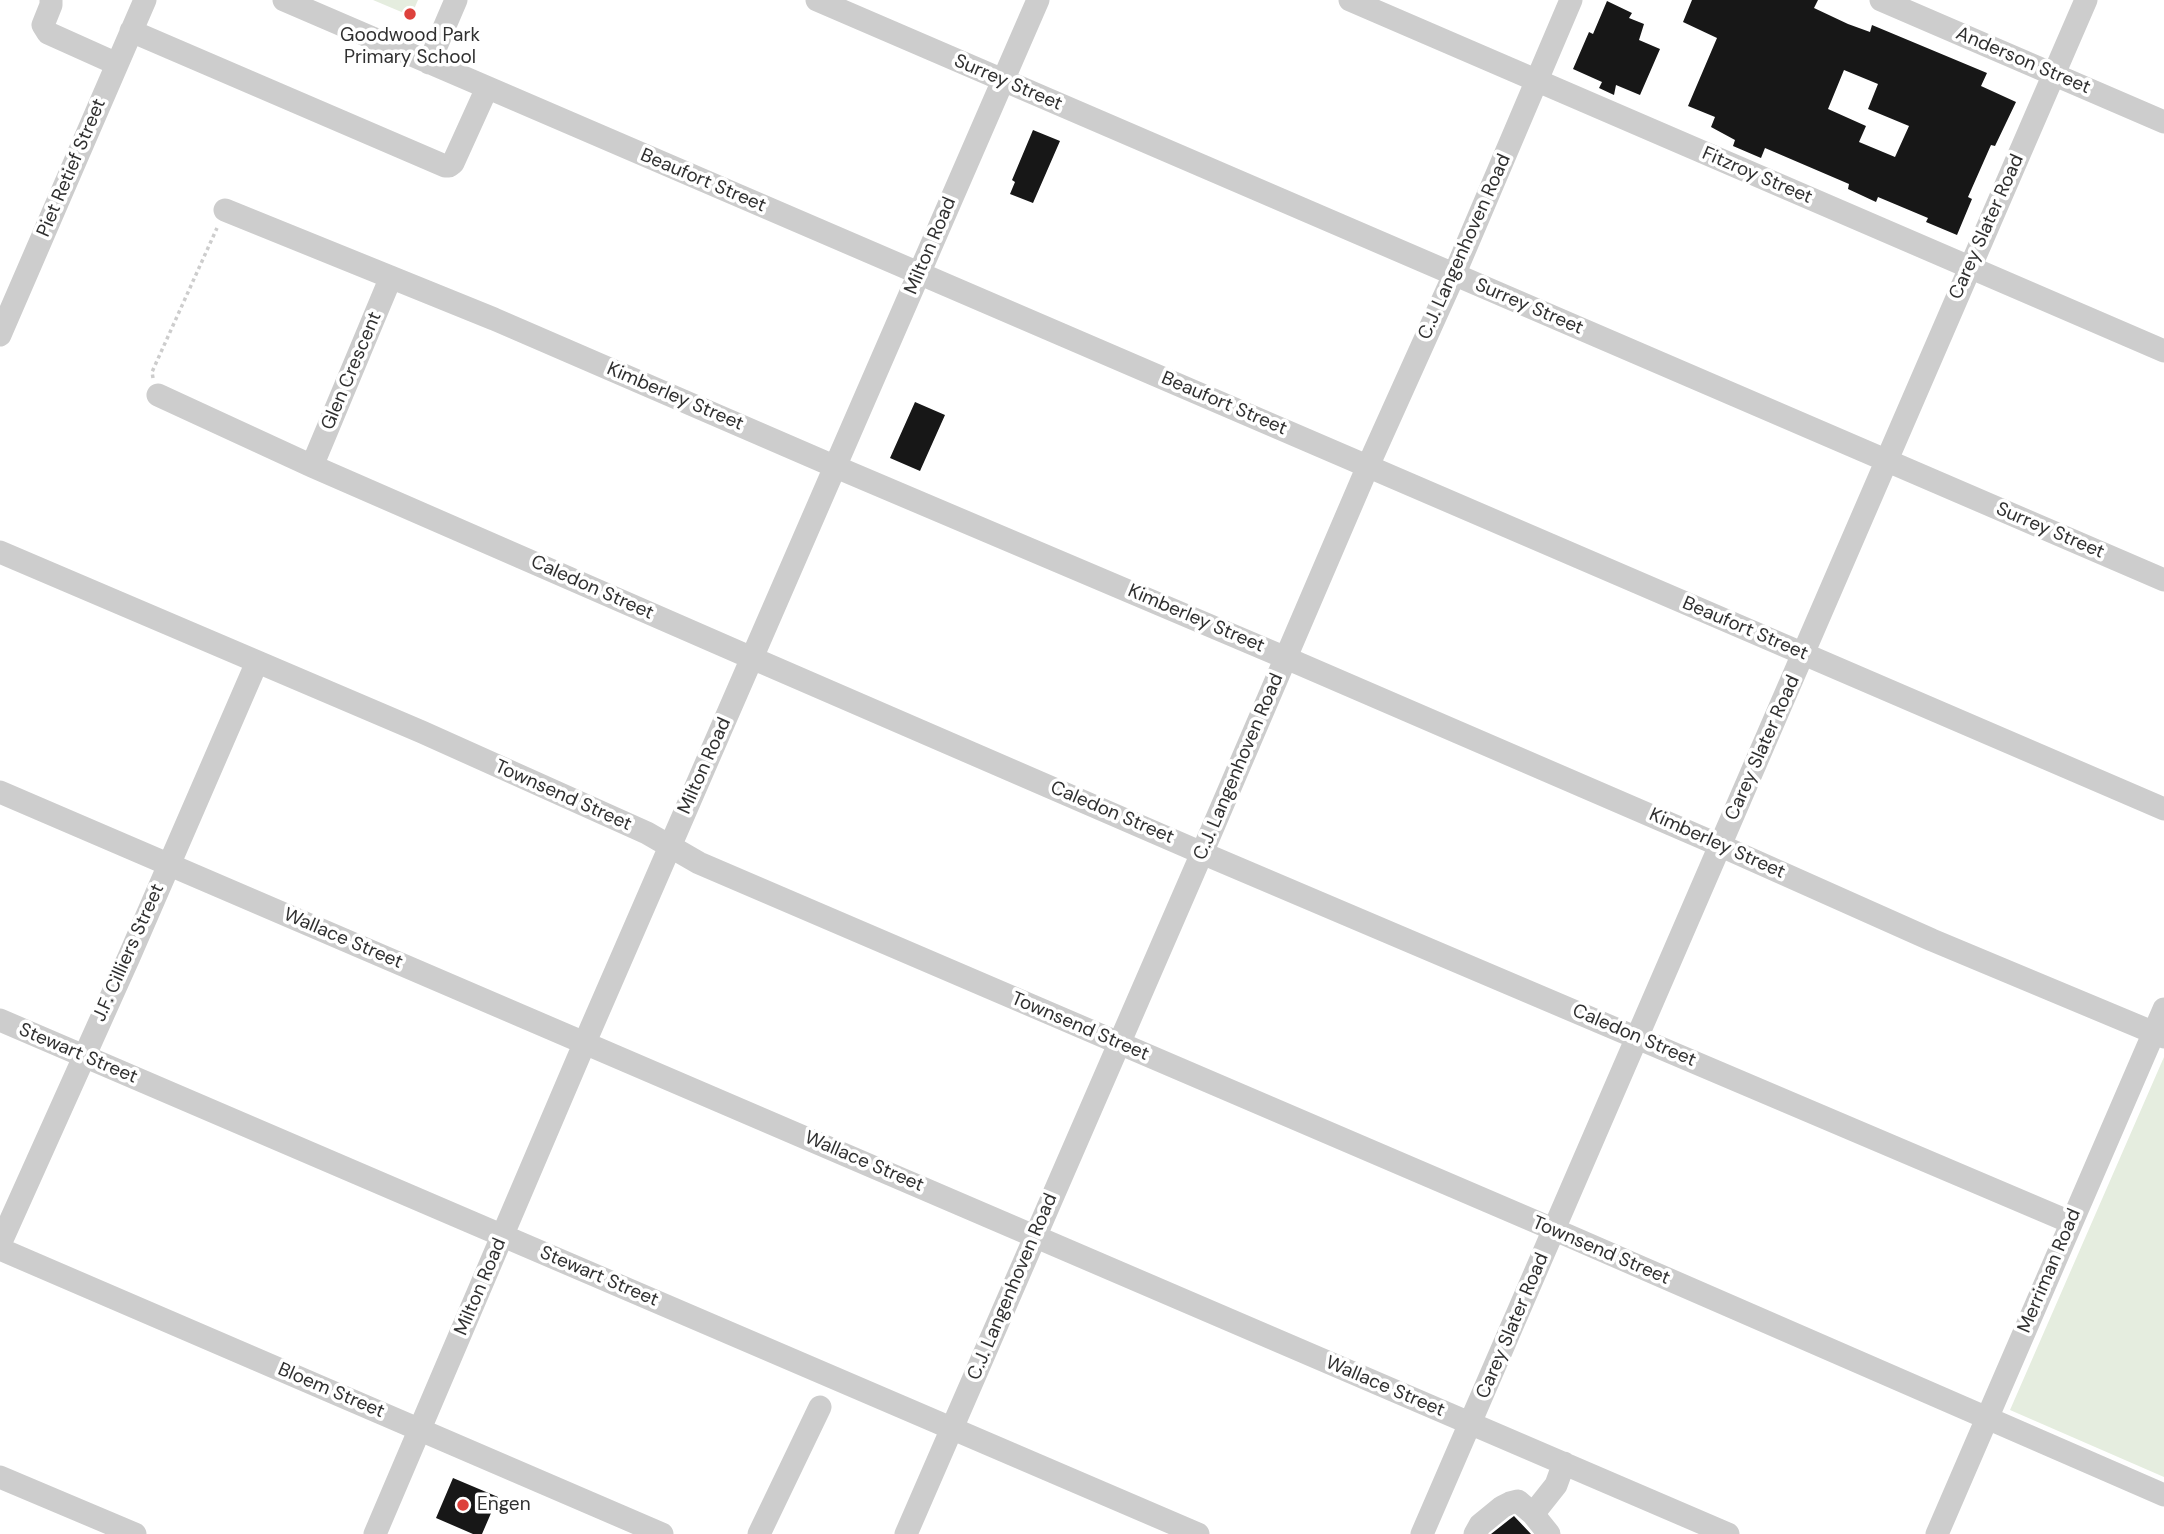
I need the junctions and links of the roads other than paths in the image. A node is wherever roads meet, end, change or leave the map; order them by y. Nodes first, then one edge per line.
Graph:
1 (51, 0) edge
2 (145, 0) edge
3 (284, 0) edge
4 (456, 0) edge
5 (817, 0) edge
6 (1038, 0) edge
7 (1350, 0) edge
8 (1571, 0) edge
9 (1881, 0) edge
10 (2086, 0) edge
11 (131, 31) junction
12 (429, 63) junction
13 (117, 64) junction
14 (2054, 75) junction
15 (1003, 81) junction
16 (1537, 81) junction
17 (487, 88) junction
18 (2164, 122) edge
19 (225, 210) road end
20 (1970, 267) junction
21 (919, 274) junction
22 (1454, 275) junction
23 (391, 277) junction
24 (0, 335) edge
25 (2164, 351) edge
26 (158, 395) road end
27 (1886, 461) junction
28 (312, 466) junction
29 (1368, 466) junction
30 (836, 467) junction
31 (0, 552) edge
32 (2164, 580) edge
33 (1804, 655) junction
34 (752, 658) junction
35 (1286, 658) junction
36 (257, 662) junction
37 (0, 792) edge
38 (2164, 809) edge
39 (1719, 845) junction
40 (671, 848) junction
41 (1202, 853) junction
42 (169, 864) junction
43 (2164, 1009) edge
44 (0, 1020) edge
45 (2159, 1035) edge
46 (1637, 1037) junction
47 (585, 1042) junction
48 (1119, 1043) junction
49 (84, 1056) junction
50 (2070, 1223) junction
51 (1555, 1231) junction
52 (503, 1236) junction
53 (1035, 1236) junction
54 (0, 1247) edge
55 (820, 1407) dead end
56 (1987, 1419) junction
57 (1471, 1423) junction
58 (420, 1429) junction
59 (952, 1429) junction
60 (1564, 1464) junction
61 (0, 1477) edge
62 (2164, 1495) edge
63 (1534, 1514) junction
64 (135, 1534) edge
65 (375, 1534) edge
66 (662, 1534) edge
67 (759, 1534) edge
68 (906, 1534) edge
69 (1198, 1534) edge
70 (1422, 1534) edge
71 (1475, 1534) edge
72 (1549, 1534) edge
73 (1728, 1534) edge
74 (1937, 1534) edge

1 - 13 street
2 - 11 street, Piet Retief Street
3 - 12 street, Beaufort Street
4 - 12 street
5 - 15 street, Surrey Street
6 - 15 street, Milton Road
7 - 16 street, Fitzroy Street
8 - 16 street, C.J. Langenhoven Road
9 - 14 street, Anderson Street
10 - 14 street, Carey Slater Road
11 - 13 street, Piet Retief Street
11 - 17 street
12 - 17 street, Beaufort Street
13 - 24 street, Piet Retief Street
14 - 18 street, Anderson Street
14 - 20 street, Carey Slater Road
15 - 21 street, Milton Road
15 - 22 street, Surrey Street
16 - 20 street, Fitzroy Street
16 - 22 street, C.J. Langenhoven Road
17 - 21 street, Beaufort Street
19 - 23 street, Kimberley Street
20 - 25 street, Fitzroy Street
20 - 27 street, Carey Slater Road
21 - 29 street, Beaufort Street
21 - 30 street, Milton Road
22 - 27 street, Surrey Street
22 - 29 street, C.J. Langenhoven Road
23 - 28 street, Glen Crescent
23 - 30 street, Kimberley Street
26 - 28 street, Caledon Street
27 - 32 street, Surrey Street
27 - 33 street, Carey Slater Road
28 - 34 street, Caledon Street
29 - 33 street, Beaufort Street
29 - 35 street, C.J. Langenhoven Road
30 - 34 street, Milton Road
30 - 35 street, Kimberley Street
31 - 36 street, Townsend Street
33 - 38 street, Beaufort Street
33 - 39 street, Carey Slater Road
34 - 40 street, Milton Road
34 - 41 street, Caledon Street
35 - 39 street, Kimberley Street
35 - 41 street, C.J. Langenhoven Road
36 - 40 street, Townsend Street
36 - 42 street, J.F. Cilliers Street
37 - 42 street, Wallace Street
39 - 45 street, Kimberley Street
39 - 46 street, Carey Slater Road
40 - 47 street, Milton Road
40 - 48 street, Townsend Street
41 - 46 street, Caledon Street
41 - 48 street, C.J. Langenhoven Road
42 - 47 street, Wallace Street
42 - 49 street, J.F. Cilliers Street
43 - 45 street, Merriman Road
44 - 49 street, Stewart Street
45 - 50 street, Merriman Road
46 - 50 street, Caledon Street
46 - 51 street, Carey Slater Road
47 - 52 street, Milton Road
47 - 53 street, Wallace Street
48 - 51 street, Townsend Street
48 - 53 street, C.J. Langenhoven Road
49 - 52 street, Stewart Street
49 - 54 street, J.F. Cilliers Street
50 - 56 street, Merriman Road
51 - 56 street, Townsend Street
51 - 57 street, Carey Slater Road
52 - 58 street, Milton Road
52 - 59 street, Stewart Street
53 - 57 street, Wallace Street
53 - 59 street, C.J. Langenhoven Road
54 - 58 street, Bloem Street
55 - 67 street
56 - 62 street, Townsend Street
56 - 74 street, Merriman Road
57 - 60 street, Wallace Street
57 - 70 street, Carey Slater Road
58 - 65 street, Milton Road
58 - 66 street, Bloem Street
59 - 68 street, C.J. Langenhoven Road
59 - 69 street, Stewart Street
60 - 63 street
60 - 73 street, Wallace Street
61 - 64 street
63 - 71 street
63 - 72 street

